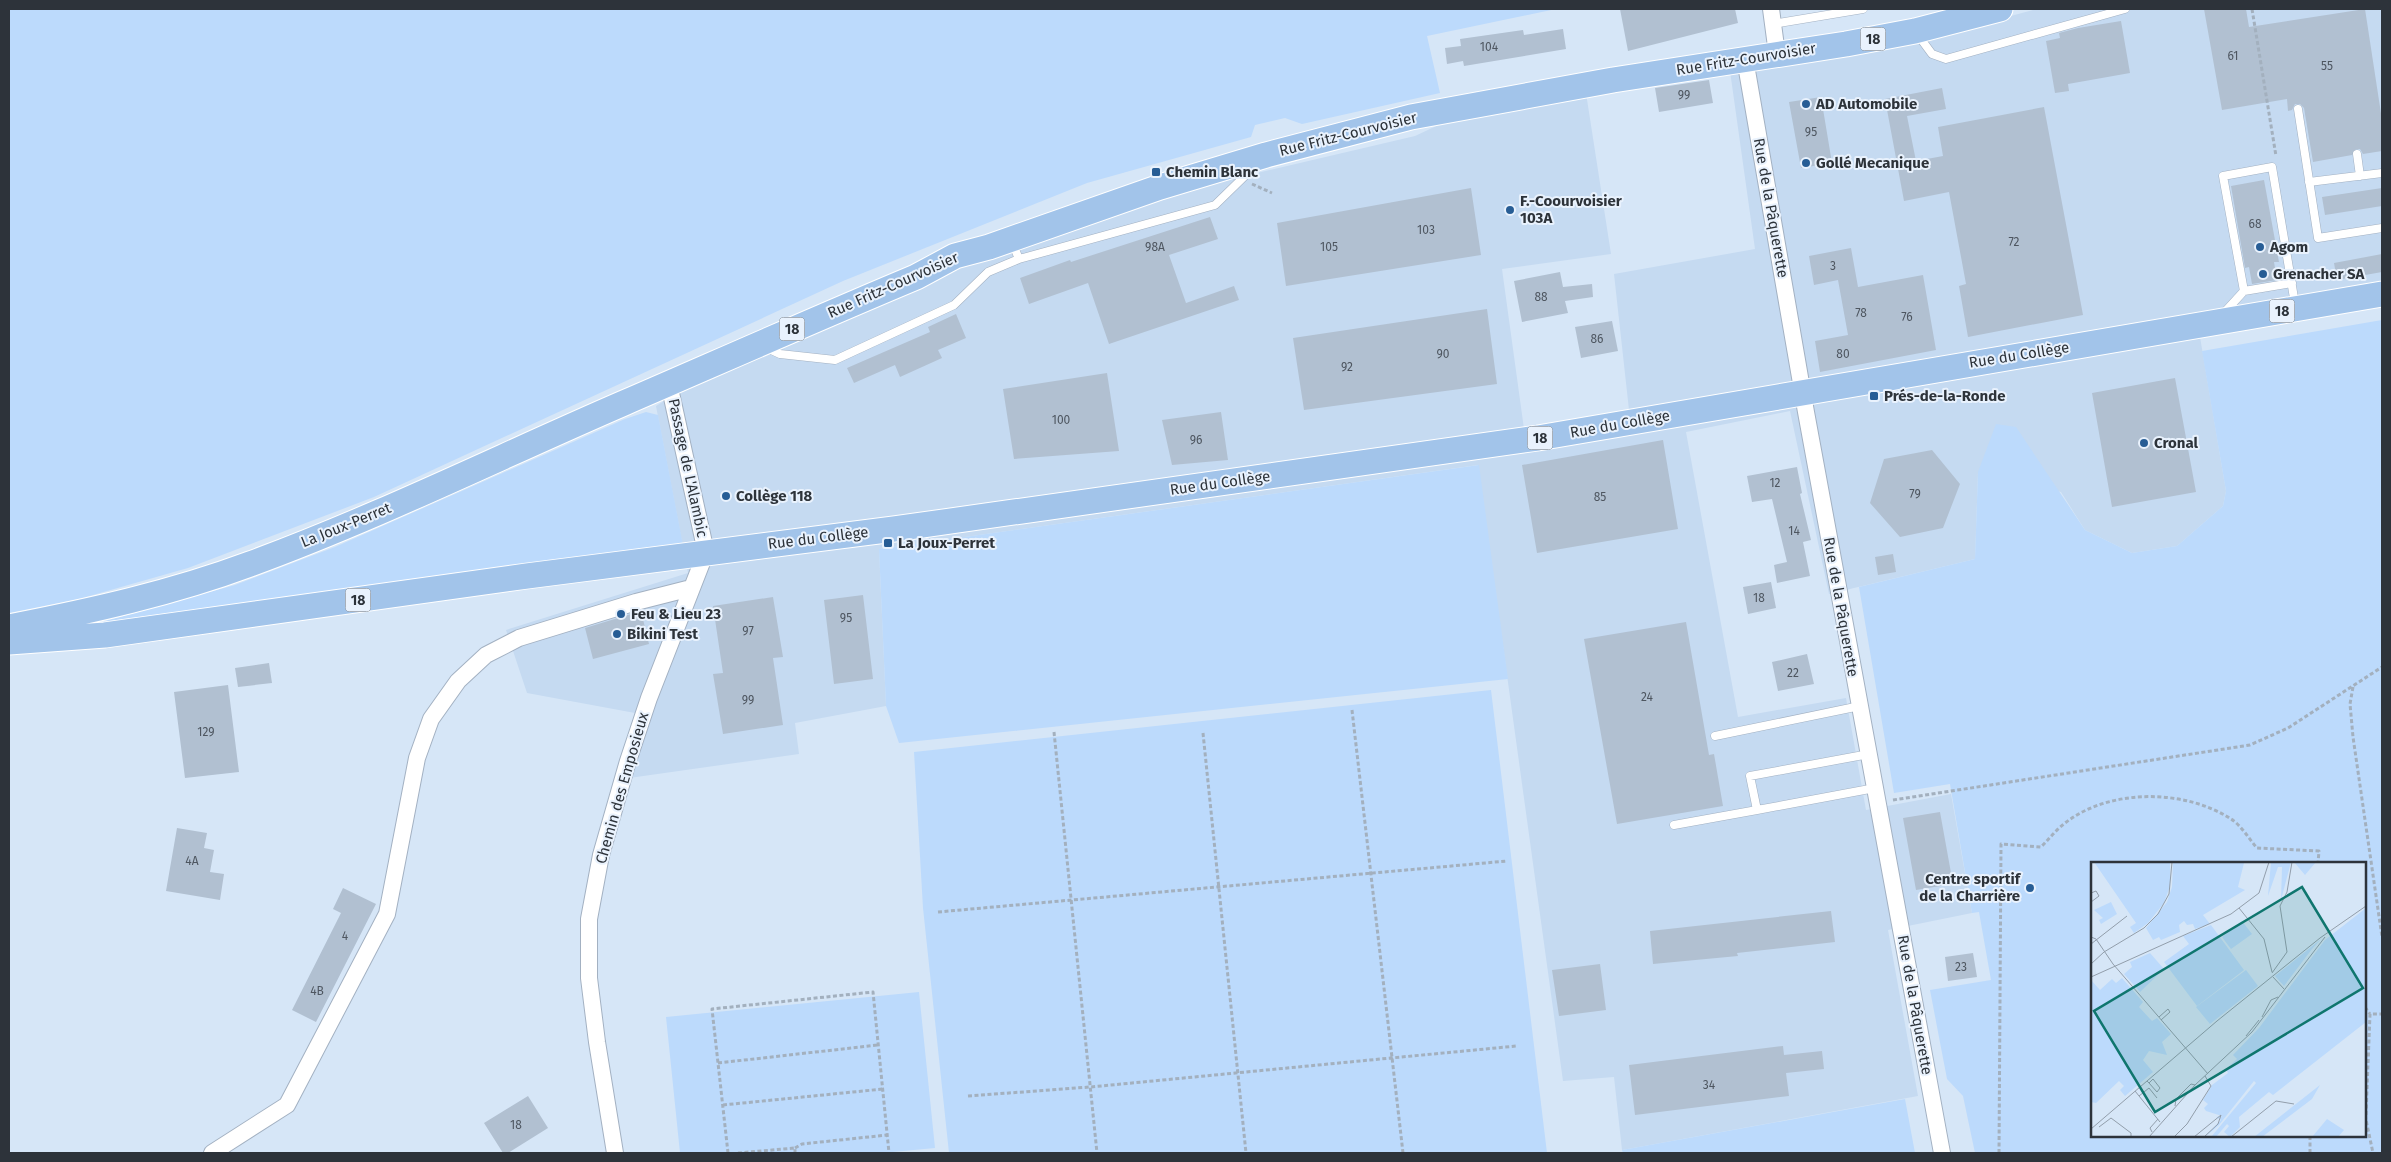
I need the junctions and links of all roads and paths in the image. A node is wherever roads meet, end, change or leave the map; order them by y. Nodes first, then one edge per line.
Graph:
1 (1862, 9) edge
2 (2000, 9) edge
3 (2125, 9) edge
4 (2252, 9) edge
5 (1772, 17) edge
6 (1915, 31) junction
7 (1777, 54) junction
8 (1745, 59) junction
9 (2298, 109) dead end
10 (2357, 154) dead end
11 (1266, 155) junction
12 (2272, 167) junction
13 (2382, 173) edge
14 (2360, 176) junction
15 (1242, 180) junction
16 (2308, 182) junction
17 (1272, 193) dead end
18 (2382, 228) edge
19 (1015, 249) junction
20 (2292, 283) junction
21 (2244, 290) junction
22 (2382, 294) edge
23 (2296, 309) junction
24 (2216, 322) junction
25 (759, 344) junction
26 (670, 384) junction
27 (1802, 393) junction
28 (706, 552) junction
29 (691, 588) junction
30 (9, 627) edge
31 (9, 642) edge
32 (2382, 667) edge
33 (2353, 687) junction
34 (1860, 706) junction
35 (1352, 710) dead end
36 (1054, 732) dead end
37 (1203, 733) dead end
38 (1715, 736) dead end
39 (1869, 754) junction
40 (1876, 796) junction
41 (1757, 810) junction
42 (1674, 825) dead end
43 (1507, 861) dead end
44 (2318, 862) edge
45 (1370, 873) junction
46 (1219, 885) junction
47 (1072, 901) junction
48 (938, 912) dead end
49 (2382, 937) edge
50 (2366, 1008) edge
51 (2370, 1014) junction
52 (2382, 1014) edge
53 (878, 1045) junction
54 (1516, 1046) dead end
55 (1393, 1058) junction
56 (718, 1062) junction
57 (1238, 1073) junction
58 (1090, 1087) junction
59 (883, 1089) junction
60 (968, 1096) dead end
61 (723, 1105) junction
62 (2366, 1115) edge
63 (887, 1135) junction
64 (2310, 1137) edge
65 (795, 1148) junction
66 (212, 1153) edge
67 (615, 1153) edge
68 (728, 1153) edge
69 (738, 1153) edge
70 (795, 1153) edge
71 (889, 1153) edge
72 (1097, 1153) edge
73 (1246, 1153) edge
74 (1403, 1153) edge
75 (1942, 1153) edge
76 (1999, 1153) edge
77 (2310, 1153) edge
78 (2373, 1153) edge

1 - 5 lane
2 - 6 main road, Rue Fritz-Courvoisier / 18
3 - 6 lane
4 - 12 path
5 - 7 street
6 - 7 main road, Rue Fritz-Courvoisier / 18
7 - 8 main road, Rue Fritz-Courvoisier / 18
8 - 11 main road, Rue Fritz-Courvoisier / 18
8 - 27 street, Rue de la Pâquerette
9 - 16 lane
10 - 14 lane
11 - 15 lane
11 - 19 main road, Rue Fritz-Courvoisier / 18
12 - 20 lane
12 - 21 lane
13 - 14 lane
14 - 16 lane
15 - 17 path
15 - 19 lane
16 - 18 lane
19 - 25 main road, Rue Fritz-Courvoisier / 18
19 - 25 lane
20 - 21 lane
20 - 23 lane
21 - 24 lane
22 - 23 main road, Rue du Collège / 18
23 - 24 main road, Rue du Collège / 18
24 - 27 main road, Rue du Collège / 18
25 - 26 main road, Rue Fritz-Courvoisier / 18
26 - 28 street, Passage de L'Alambic
26 - 30 main road, La Joux-Perret / 18
27 - 28 main road, Rue du Collège / 18
27 - 34 street, Rue de la Pâquerette
28 - 29 street, Chemin des Emposieux
28 - 31 main road, 18
29 - 66 street
29 - 67 street, Chemin des Emposieux
32 - 33 path
33 - 40 path
33 - 49 path
34 - 38 lane
34 - 39 street, Rue de la Pâquerette
35 - 45 path
36 - 47 path
37 - 46 path
39 - 40 street, Rue de la Pâquerette
39 - 41 lane
40 - 41 lane
40 - 75 street, Rue de la Pâquerette
41 - 42 lane
43 - 45 path
44 - 76 path
45 - 46 path
45 - 55 path
46 - 47 path
46 - 57 path
47 - 48 path
47 - 58 path
50 - 51 path
51 - 52 path
51 - 62 path
53 - 56 path
53 - 56 path
53 - 59 path
54 - 55 path
55 - 57 path
55 - 74 path
56 - 61 path
57 - 58 path
57 - 73 path
58 - 60 path
58 - 72 path
59 - 61 path
59 - 63 path
61 - 68 path
62 - 78 path
63 - 65 path
63 - 71 path
64 - 77 path
65 - 69 path
65 - 70 path

